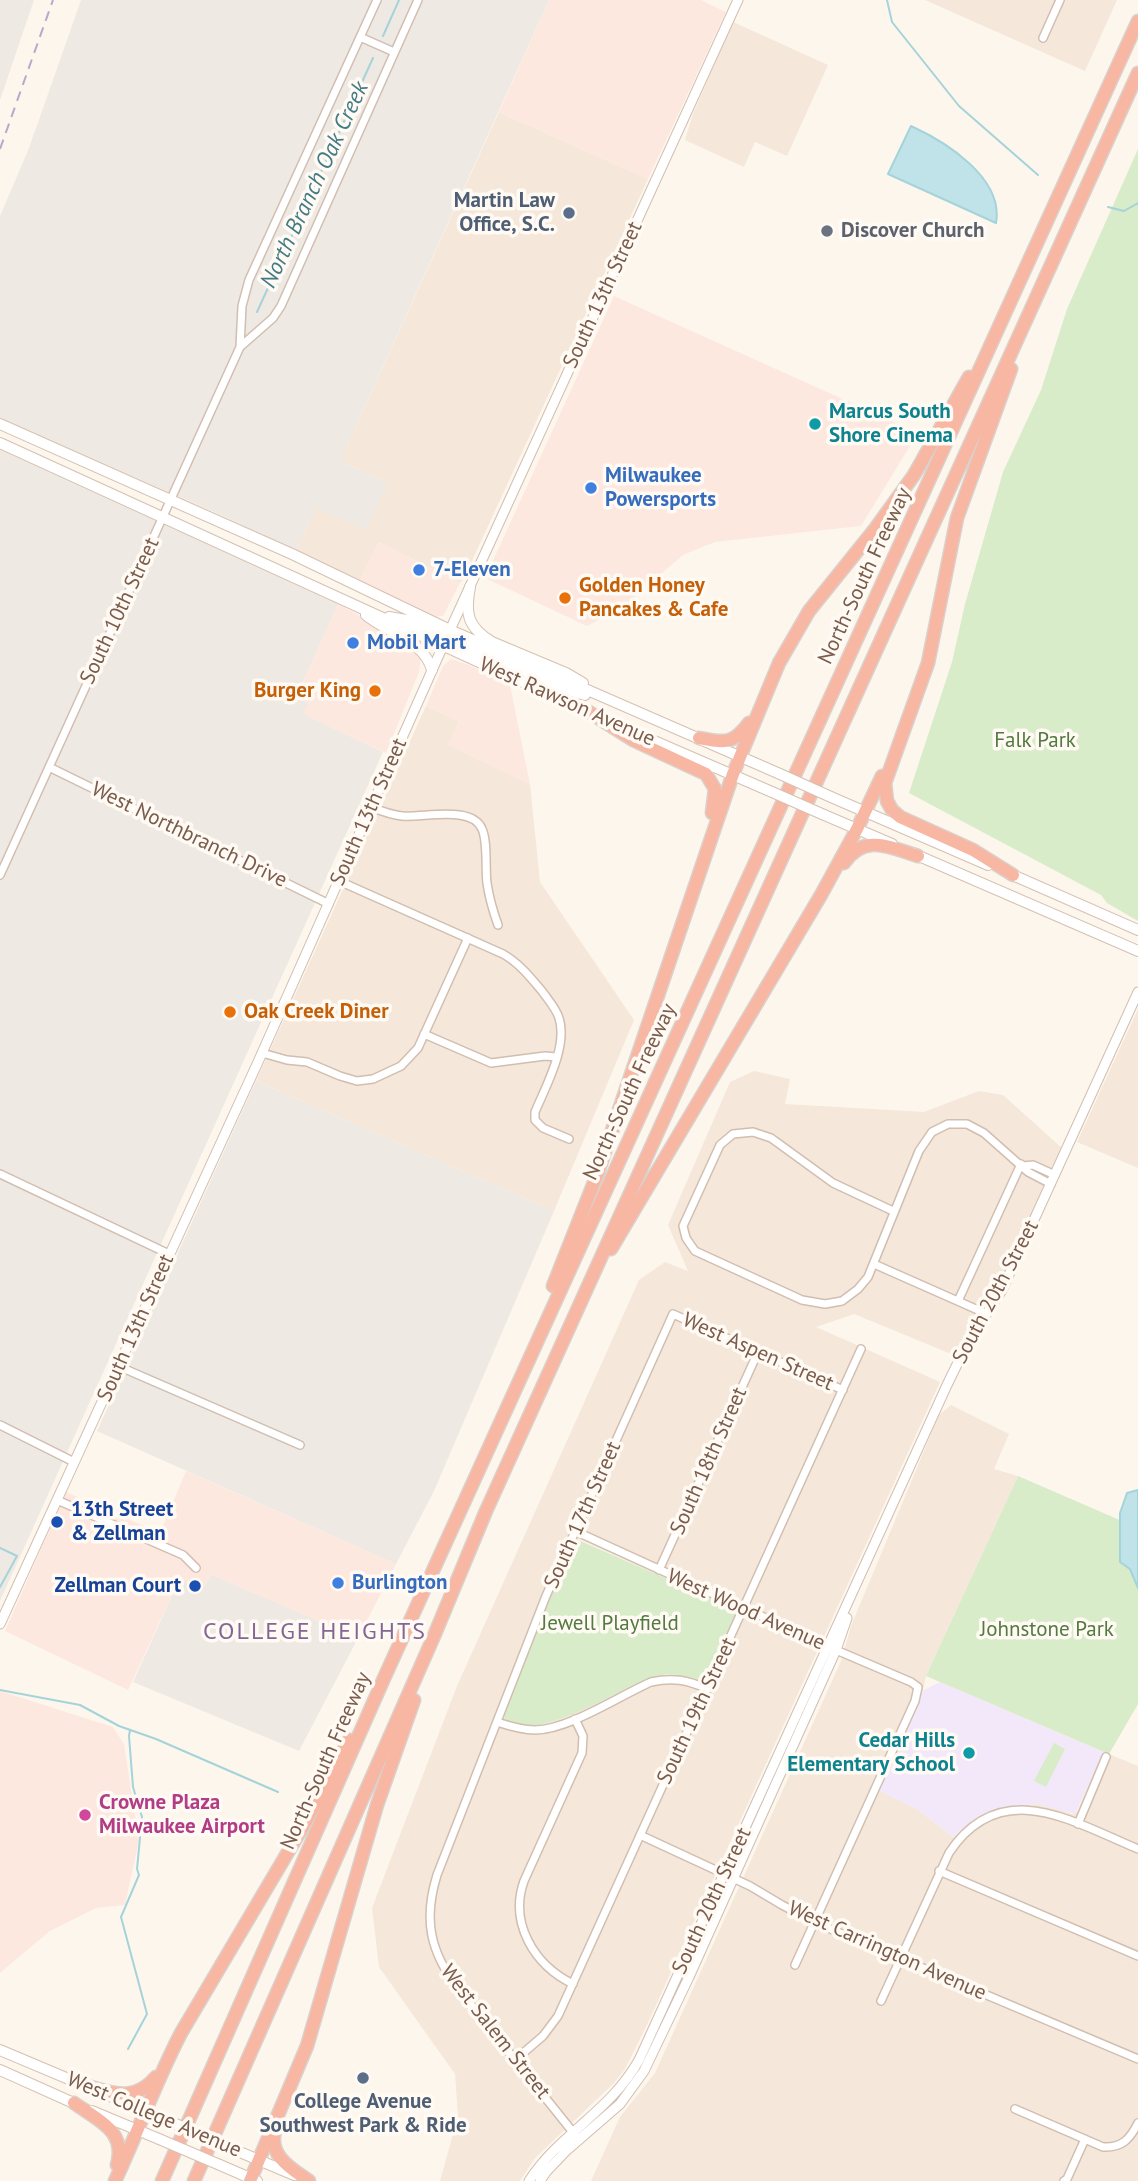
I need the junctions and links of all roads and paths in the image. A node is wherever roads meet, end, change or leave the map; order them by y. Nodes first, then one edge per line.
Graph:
1 (377, 0) edge
2 (418, 0) edge
3 (738, 0) edge
4 (1060, 0) edge
5 (1138, 21) edge
6 (360, 37) junction
7 (1043, 38) dead end
8 (394, 52) junction
9 (1138, 73) edge
10 (1047, 271) junction
11 (1018, 287) junction
12 (240, 348) junction
13 (0, 425) edge
14 (0, 443) edge
15 (171, 499) junction
16 (164, 516) junction
17 (293, 555) junction
18 (285, 572) junction
19 (355, 584) junction
20 (470, 587) junction
21 (351, 603) junction
22 (379, 617) junction
23 (450, 630) junction
24 (443, 646) junction
25 (432, 670) junction
26 (613, 701) junction
27 (589, 712) junction
28 (758, 712) junction
29 (903, 732) junction
30 (699, 738) junction
31 (740, 756) junction
32 (49, 767) junction
33 (733, 774) junction
34 (371, 807) junction
35 (866, 812) junction
36 (857, 829) junction
37 (918, 856) junction
38 (0, 875) edge
39 (697, 876) junction
40 (1013, 876) junction
41 (339, 881) junction
42 (821, 895) junction
43 (329, 904) junction
44 (498, 925) dead end
45 (1138, 930) edge
46 (468, 938) junction
47 (1138, 951) edge
48 (1138, 992) edge
49 (424, 1034) junction
50 (262, 1053) junction
51 (556, 1057) junction
52 (569, 1139) dead end
53 (1022, 1165) junction
54 (0, 1174) edge
55 (1053, 1180) junction
56 (893, 1211) junction
57 (169, 1254) junction
58 (874, 1264) junction
59 (958, 1301) junction
60 (673, 1314) joint
61 (987, 1314) junction
62 (569, 1326) junction
63 (861, 1349) dead end
64 (758, 1352) junction
65 (118, 1366) junction
66 (520, 1379) junction
67 (843, 1391) junction
68 (0, 1425) edge
69 (300, 1445) dead end
70 (74, 1462) junction
71 (57, 1500) junction
72 (575, 1531) junction
73 (196, 1569) dead end
74 (659, 1570) junction
75 (744, 1609) junction
76 (0, 1624) edge
77 (434, 1636) junction
78 (832, 1648) junction
79 (385, 1676) junction
80 (708, 1689) junction
81 (575, 1718) junction
82 (497, 1722) junction
83 (1106, 1757) dead end
84 (1078, 1824) junction
85 (640, 1835) junction
86 (1138, 1849) edge
87 (939, 1871) junction
88 (728, 1876) junction
89 (429, 1917) joint
90 (814, 1922) junction
91 (1138, 1956) edge
92 (900, 1957) junction
93 (795, 1965) dead end
94 (573, 1984) junction
95 (881, 2001) dead end
96 (0, 2050) edge
97 (1138, 2059) edge
98 (515, 2060) junction
99 (165, 2065) junction
100 (0, 2070) edge
101 (84, 2085) junction
102 (74, 2103) junction
103 (1015, 2109) dead end
104 (281, 2110) junction
105 (145, 2111) junction
106 (1138, 2123) edge
107 (138, 2130) junction
108 (576, 2136) junction
109 (1084, 2139) junction
110 (259, 2160) junction
111 (252, 2180) edge
112 (1067, 2180) edge
113 (114, 2181) edge
114 (162, 2181) edge
115 (194, 2181) edge
116 (308, 2181) edge
117 (529, 2181) edge
118 (540, 2181) edge

1 - 6 street, South 10th Street
2 - 8 street, South 10th Street
3 - 20 street, South 13th Street
4 - 7 street
5 - 11 highway, North-South Freeway
6 - 8 street
6 - 12 street, South 10th Street
8 - 12 street, South 10th Street
9 - 10 highway, North-South Freeway
10 - 29 highway
10 - 62 highway, North-South Freeway
11 - 28 highway
11 - 66 highway, North-South Freeway
12 - 15 street, South 10th Street
13 - 15 main road, West Rawson Avenue
14 - 16 main road, West Rawson Avenue
15 - 16 street, South 10th Street
15 - 17 main road, West Rawson Avenue
16 - 18 main road, West Rawson Avenue
16 - 32 street, South 10th Street
17 - 18 main road
17 - 19 main road, West Rawson Avenue
18 - 21 main road, West Rawson Avenue
19 - 21 main road
19 - 23 main road, West Rawson Avenue
20 - 23 street, South 13th Street
20 - 26 main road
21 - 22 main road, West Rawson Avenue
21 - 25 main road
22 - 23 main road
22 - 24 main road, West Rawson Avenue
23 - 24 street, South 13th Street
23 - 26 main road, West Rawson Avenue
24 - 25 street, South 13th Street
24 - 26 main road
24 - 27 main road, West Rawson Avenue
25 - 34 street, South 13th Street
26 - 30 main road, West Rawson Avenue
27 - 33 main road, West Rawson Avenue
27 - 39 highway
28 - 30 highway
28 - 31 highway
29 - 35 highway
29 - 40 highway
30 - 31 main road, West Rawson Avenue
31 - 33 highway
31 - 35 main road, West Rawson Avenue, bridge
32 - 38 street, South 10th Street
32 - 43 street, West Northbranch Drive
33 - 36 main road, West Rawson Avenue, bridge
33 - 39 highway
34 - 41 street, South 13th Street
34 - 44 street
35 - 36 highway
35 - 40 main road, West Rawson Avenue
36 - 37 main road, West Rawson Avenue
36 - 42 highway
37 - 42 highway
37 - 47 main road, West Rawson Avenue
39 - 66 highway
40 - 45 main road, West Rawson Avenue
41 - 43 street, South 13th Street
41 - 46 street
42 - 62 highway
43 - 50 street, South 13th Street
46 - 49 street
46 - 51 street
48 - 55 street, South 20th Street
49 - 50 street
49 - 51 street
50 - 57 street, South 13th Street
51 - 52 street
53 - 55 street
53 - 56 street
53 - 59 street
54 - 57 street
55 - 61 street, South 20th Street
56 - 58 street
56 - 58 street
57 - 65 street, South 13th Street
58 - 59 street
59 - 61 street
60 - 64 street, West Aspen Street
60 - 72 street, South 17th Street
61 - 78 street, South 20th Street
62 - 77 highway, North-South Freeway
63 - 67 street, South 19th Street
64 - 67 street, West Aspen Street
64 - 74 street, South 18th Street
65 - 69 street
65 - 70 street, South 13th Street
66 - 79 highway, North-South Freeway
67 - 75 street, South 19th Street
68 - 70 street
70 - 71 street, South 13th Street
71 - 73 street
71 - 76 street, South 13th Street
72 - 74 street, West Wood Avenue
72 - 82 street, South 17th Street
74 - 75 street, West Wood Avenue
75 - 78 street, West Wood Avenue
75 - 80 street, South 19th Street
77 - 104 highway
77 - 115 highway, North-South Freeway
78 - 88 street, South 20th Street
78 - 90 street, West Wood Avenue
79 - 99 highway
79 - 114 highway, North-South Freeway
80 - 81 street
80 - 85 street, South 19th Street
81 - 82 street
81 - 94 street
82 - 89 street, South 17th Street
83 - 84 street
84 - 86 street
84 - 87 street
85 - 88 street, West Carrington Avenue
85 - 94 street, South 19th Street
87 - 91 street
87 - 92 street
88 - 90 street, West Carrington Avenue
88 - 108 street, South 20th Street
89 - 98 street, West Salem Street
90 - 92 street, West Carrington Avenue
90 - 93 street
92 - 95 street
92 - 97 street, West Carrington Avenue
94 - 98 street, South 19th Street
96 - 101 main road, West College Avenue
98 - 108 street, West Salem Street
99 - 101 highway
99 - 105 highway
100 - 102 main road, West College Avenue
101 - 105 main road, West College Avenue
102 - 107 main road, West College Avenue
102 - 113 highway
103 - 109 street
104 - 110 highway
104 - 116 highway
105 - 107 highway
105 - 110 main road, West College Avenue, bridge
106 - 109 street
107 - 111 main road, West College Avenue, bridge
107 - 113 highway
108 - 117 street, South 20th Street
108 - 118 street, South 20th Street
109 - 112 street
110 - 111 highway
110 - 116 main road, West College Avenue

